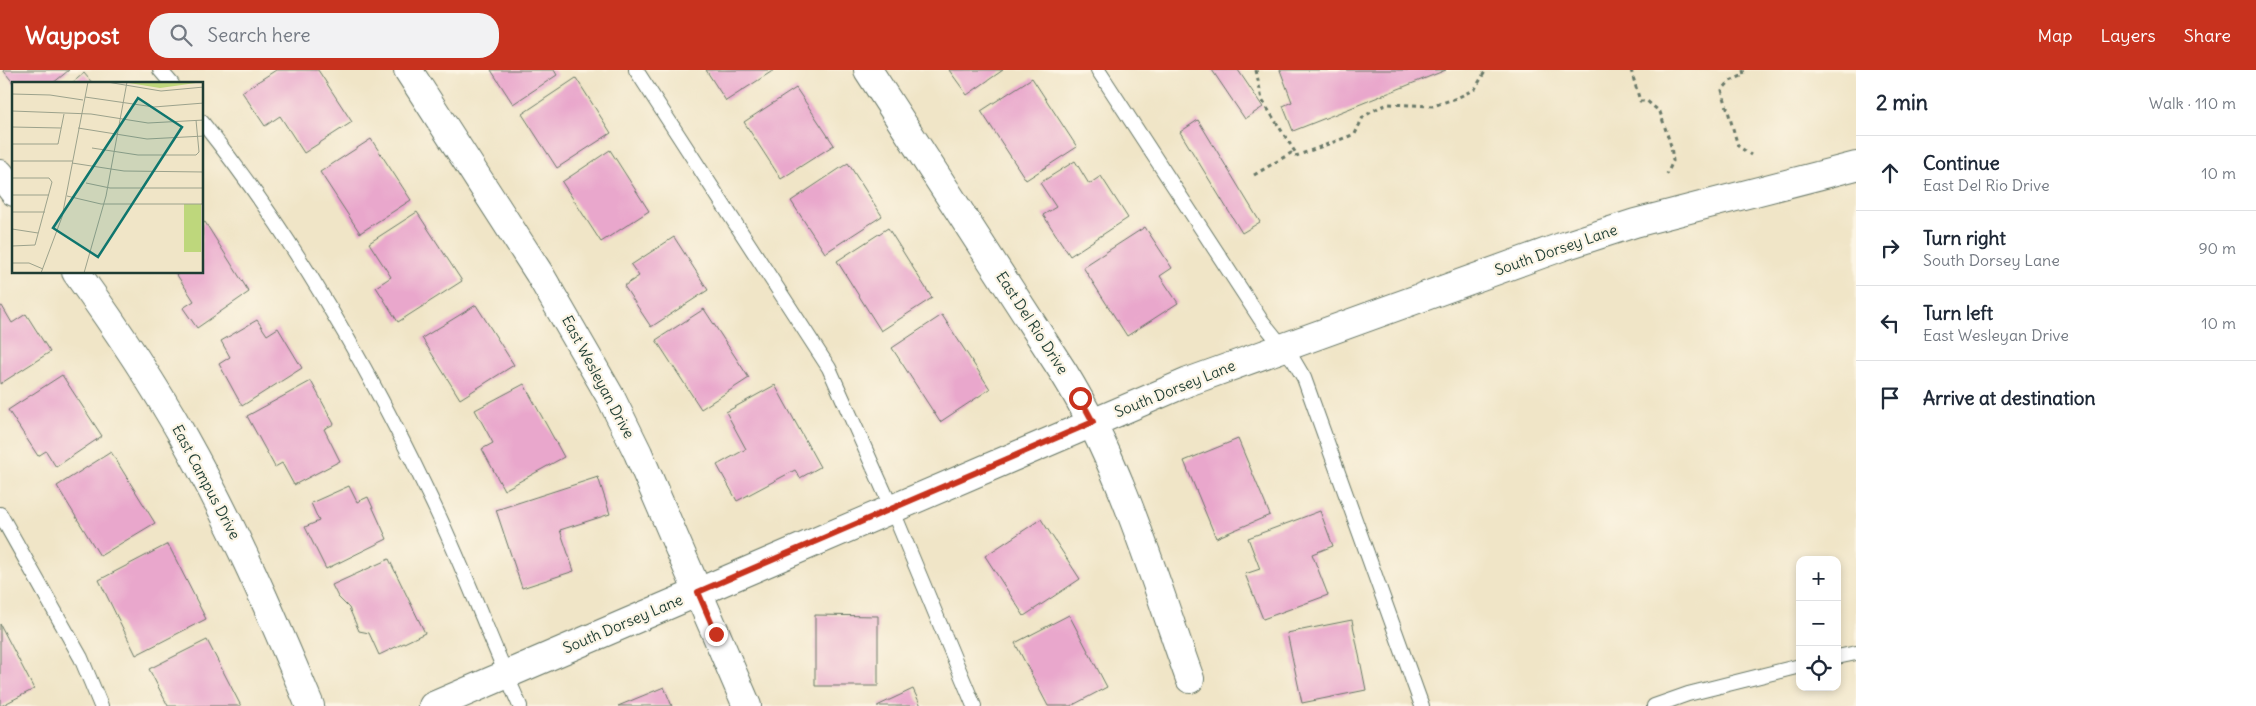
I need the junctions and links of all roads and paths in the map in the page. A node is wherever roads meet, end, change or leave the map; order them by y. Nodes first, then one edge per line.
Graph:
1 (160, 70) edge
2 (408, 70) edge
3 (636, 70) edge
4 (868, 70) edge
5 (1098, 70) edge
6 (1256, 70) edge
7 (1486, 70) edge
8 (1631, 70) edge
9 (1743, 70) edge
10 (170, 82) edge
11 (204, 125) edge
12 (1298, 155) junction
13 (1752, 155) dead end
14 (1856, 166) edge
15 (0, 174) edge
16 (1667, 174) dead end
17 (1254, 175) dead end
18 (12, 189) edge
19 (77, 274) edge
20 (1282, 348) junction
21 (1093, 422) junction
22 (892, 509) junction
23 (0, 514) edge
24 (698, 592) junction
25 (1856, 652) edge
26 (1841, 656) edge
27 (1796, 667) edge
28 (506, 675) junction
29 (1190, 679) dead end
30 (101, 706) edge
31 (310, 706) edge
32 (433, 706) edge
33 (520, 706) edge
34 (747, 706) edge
35 (974, 706) edge
36 (1422, 706) edge
37 (1654, 706) edge

1 - 10 lane
2 - 24 street, East Wesleyan Drive
3 - 22 lane
4 - 21 street, East Del Rio Drive
5 - 20 lane
6 - 12 path
7 - 12 path
8 - 16 path
9 - 13 path
11 - 28 lane
12 - 17 path
14 - 20 street, South Dorsey Lane
15 - 18 street
19 - 31 street, East Campus Drive
20 - 21 street, South Dorsey Lane
20 - 36 lane
21 - 22 street, South Dorsey Lane
21 - 29 street, East Del Rio Drive
22 - 24 street, South Dorsey Lane
22 - 35 lane
23 - 30 lane
24 - 28 street, South Dorsey Lane
24 - 34 street, East Wesleyan Drive
25 - 26 lane
27 - 37 lane
28 - 32 street, South Dorsey Lane
28 - 33 lane

